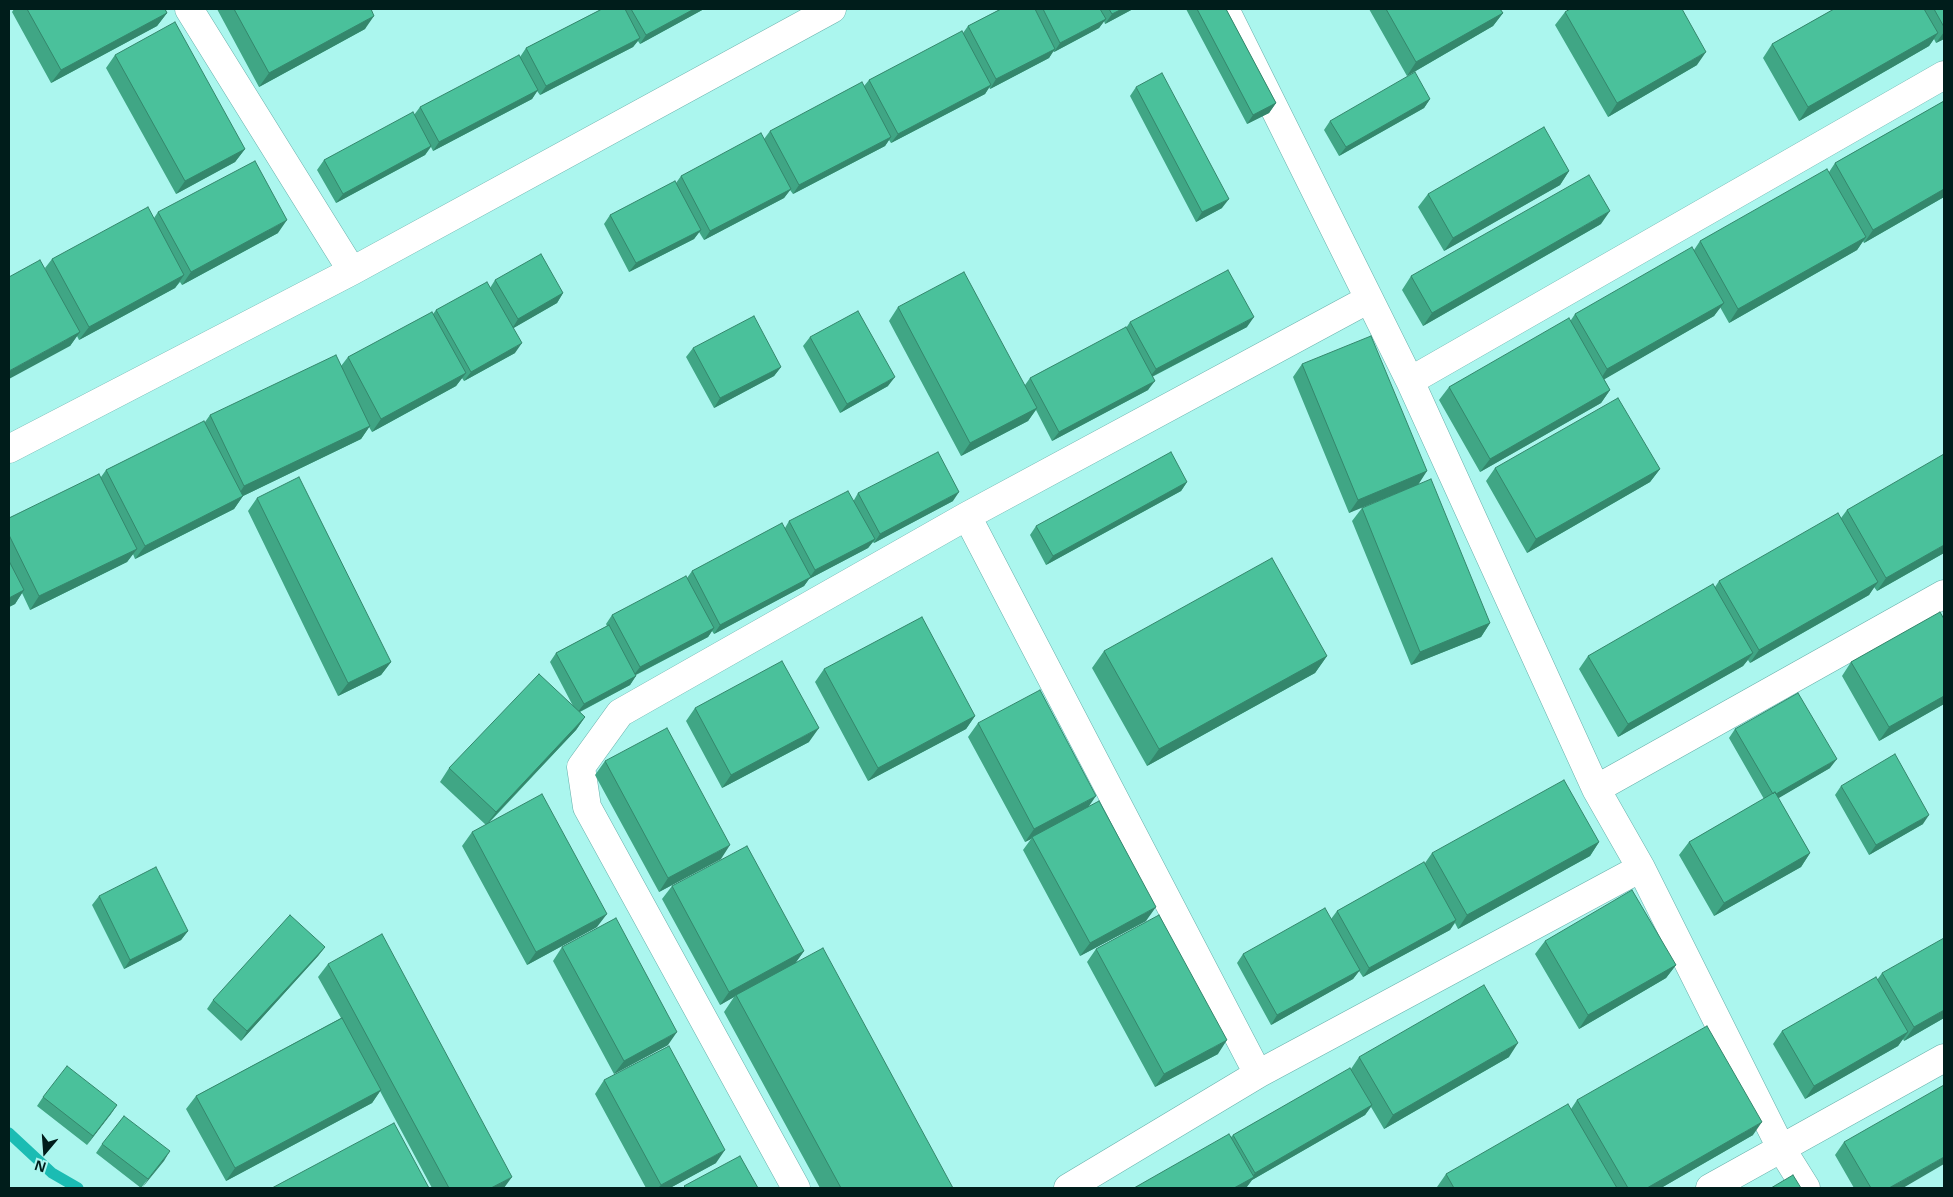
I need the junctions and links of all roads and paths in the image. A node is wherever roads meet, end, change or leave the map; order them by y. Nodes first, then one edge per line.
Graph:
1 (188, 9) edge
2 (832, 9) edge
3 (1225, 9) edge
4 (1944, 75) edge
5 (352, 271) junction
6 (1369, 299) junction
7 (1410, 381) junction
8 (9, 449) edge
9 (967, 516) junction
10 (1944, 594) edge
11 (1596, 789) junction
12 (1641, 868) junction
13 (1944, 1058) edge
14 (1258, 1074) junction
15 (1781, 1148) junction
16 (796, 1188) edge
17 (1068, 1188) edge
18 (1710, 1188) edge
19 (1806, 1188) edge

1 - 5 street
2 - 5 street
3 - 6 street
4 - 7 street
5 - 8 street
6 - 7 street
6 - 9 street
7 - 11 street
9 - 14 street
9 - 16 street
10 - 11 street
11 - 12 street
12 - 14 street
12 - 15 street
13 - 15 street
14 - 17 street
15 - 18 street
15 - 19 street

